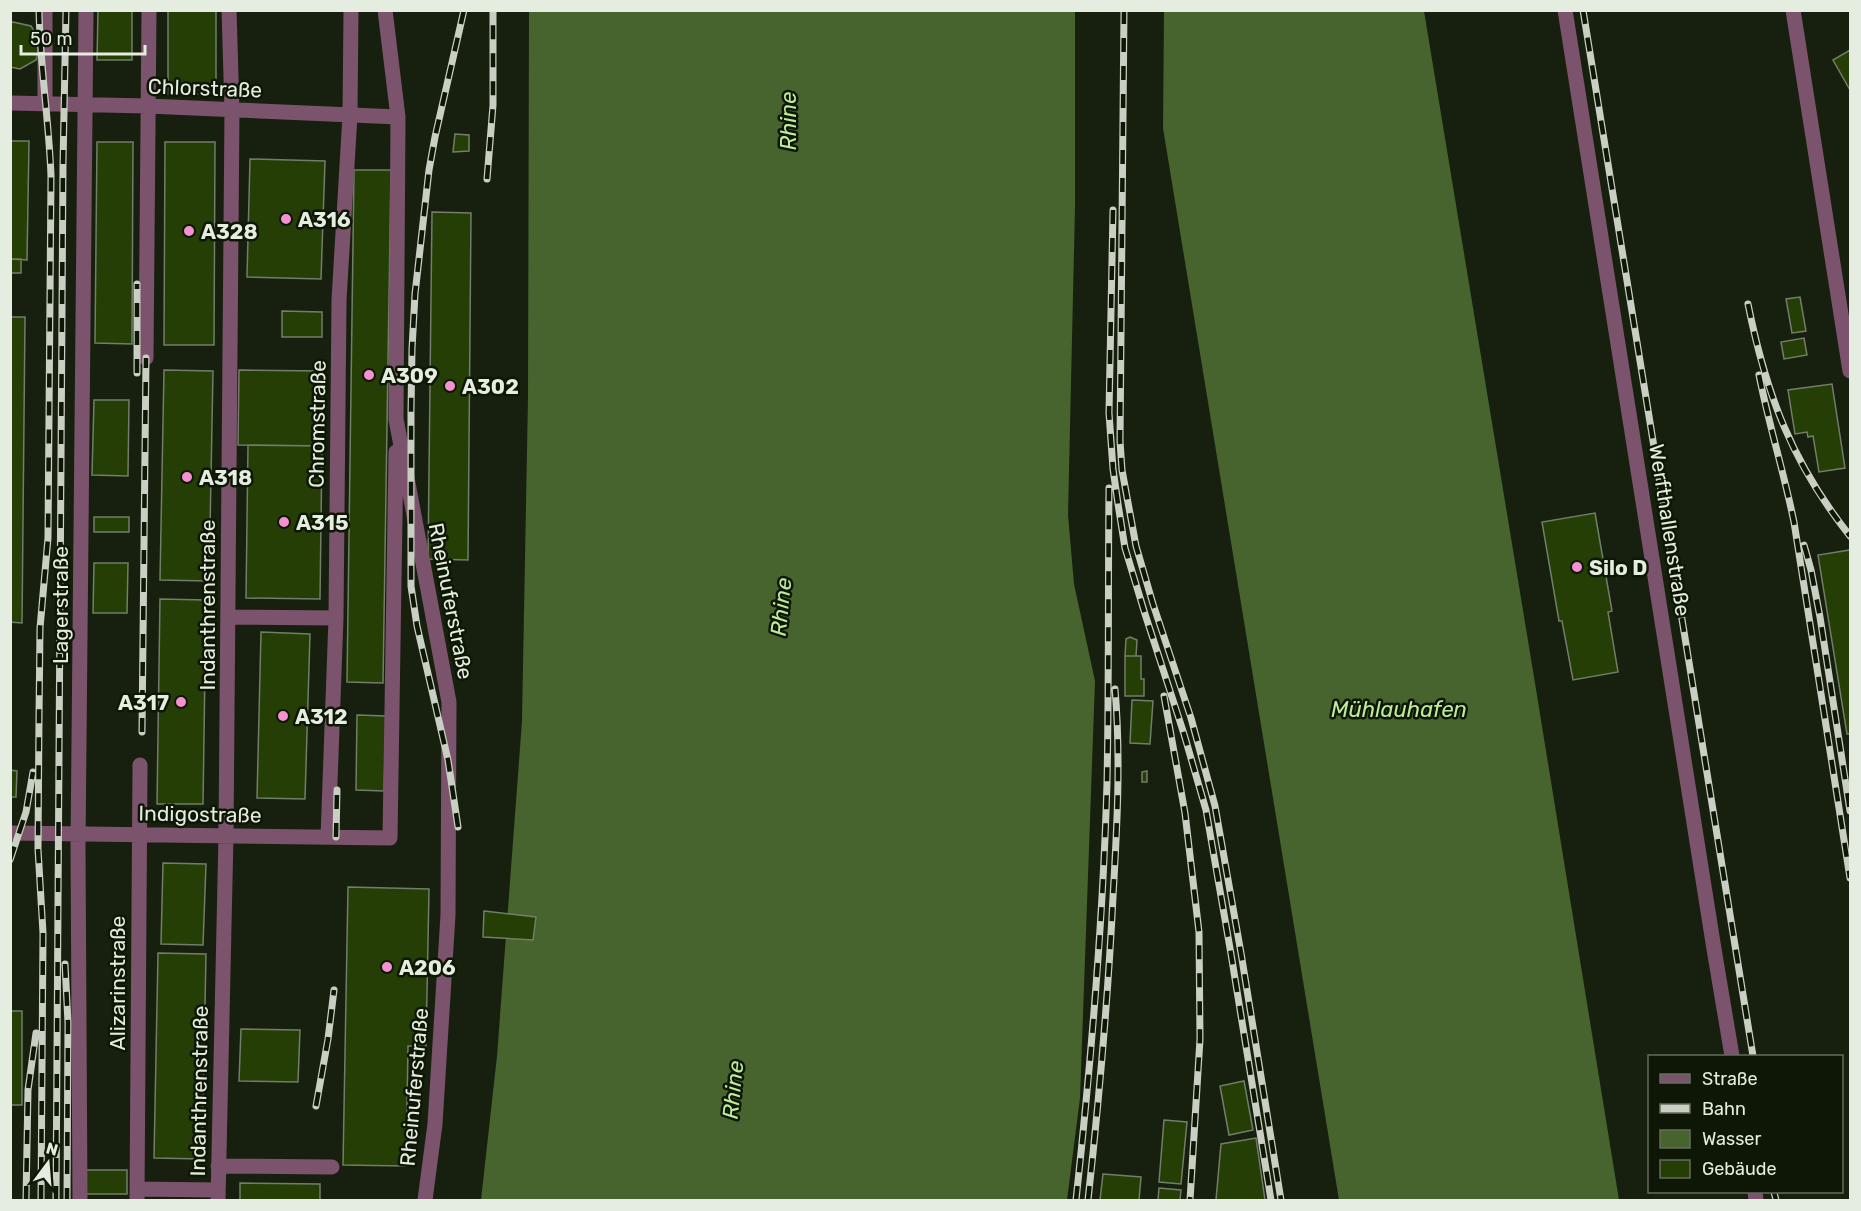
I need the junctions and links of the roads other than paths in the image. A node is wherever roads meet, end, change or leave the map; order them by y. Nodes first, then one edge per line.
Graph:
1 (45, 10) edge
2 (86, 10) edge
3 (149, 10) edge
4 (229, 10) edge
5 (351, 10) edge
6 (385, 10) edge
7 (1565, 10) edge
8 (1793, 10) edge
9 (10, 103) edge
10 (45, 104) junction
11 (84, 105) junction
12 (148, 106) junction
13 (232, 110) junction
14 (350, 115) junction
15 (398, 117) junction
16 (146, 358) dead end
17 (1851, 371) edge
18 (396, 419) junction
19 (228, 617) junction
20 (336, 618) junction
21 (140, 765) dead end
22 (10, 833) edge
23 (80, 834) junction
24 (138, 835) junction
25 (226, 835) junction
26 (328, 837) junction
27 (1732, 1055) edge
28 (218, 1166) junction
29 (332, 1167) dead end
30 (137, 1195) edge
31 (218, 1195) edge
32 (80, 1200) edge
33 (425, 1200) edge

1 - 10 street
2 - 11 street, Lagerstraße
3 - 12 street
4 - 13 street, Indanthrenstraße
5 - 14 street, Chromstraße
6 - 15 street, Rheinuferstraße
7 - 27 street, Werfthallenstraße
8 - 17 street
9 - 10 street, Chlorstraße
10 - 11 street, Chlorstraße
11 - 12 street, Chlorstraße
11 - 23 street, Lagerstraße
12 - 13 street, Chlorstraße
12 - 16 street
13 - 14 street, Chlorstraße
13 - 19 street, Indanthrenstraße
14 - 15 street, Chlorstraße
14 - 20 street, Chromstraße
15 - 18 street, Rheinuferstraße
18 - 26 street, Indigostraße
18 - 33 street, Rheinuferstraße
19 - 20 street
19 - 25 street, Indanthrenstraße
20 - 26 street, Chromstraße
21 - 24 street, Alizarinstraße
22 - 23 street, Indigostraße
23 - 24 street, Indigostraße
23 - 32 street, Lagerstraße
24 - 25 street, Indigostraße
24 - 30 street, Alizarinstraße
25 - 26 street, Indigostraße
25 - 28 street, Indanthrenstraße
28 - 29 street
28 - 31 street, Indanthrenstraße
30 - 31 street

